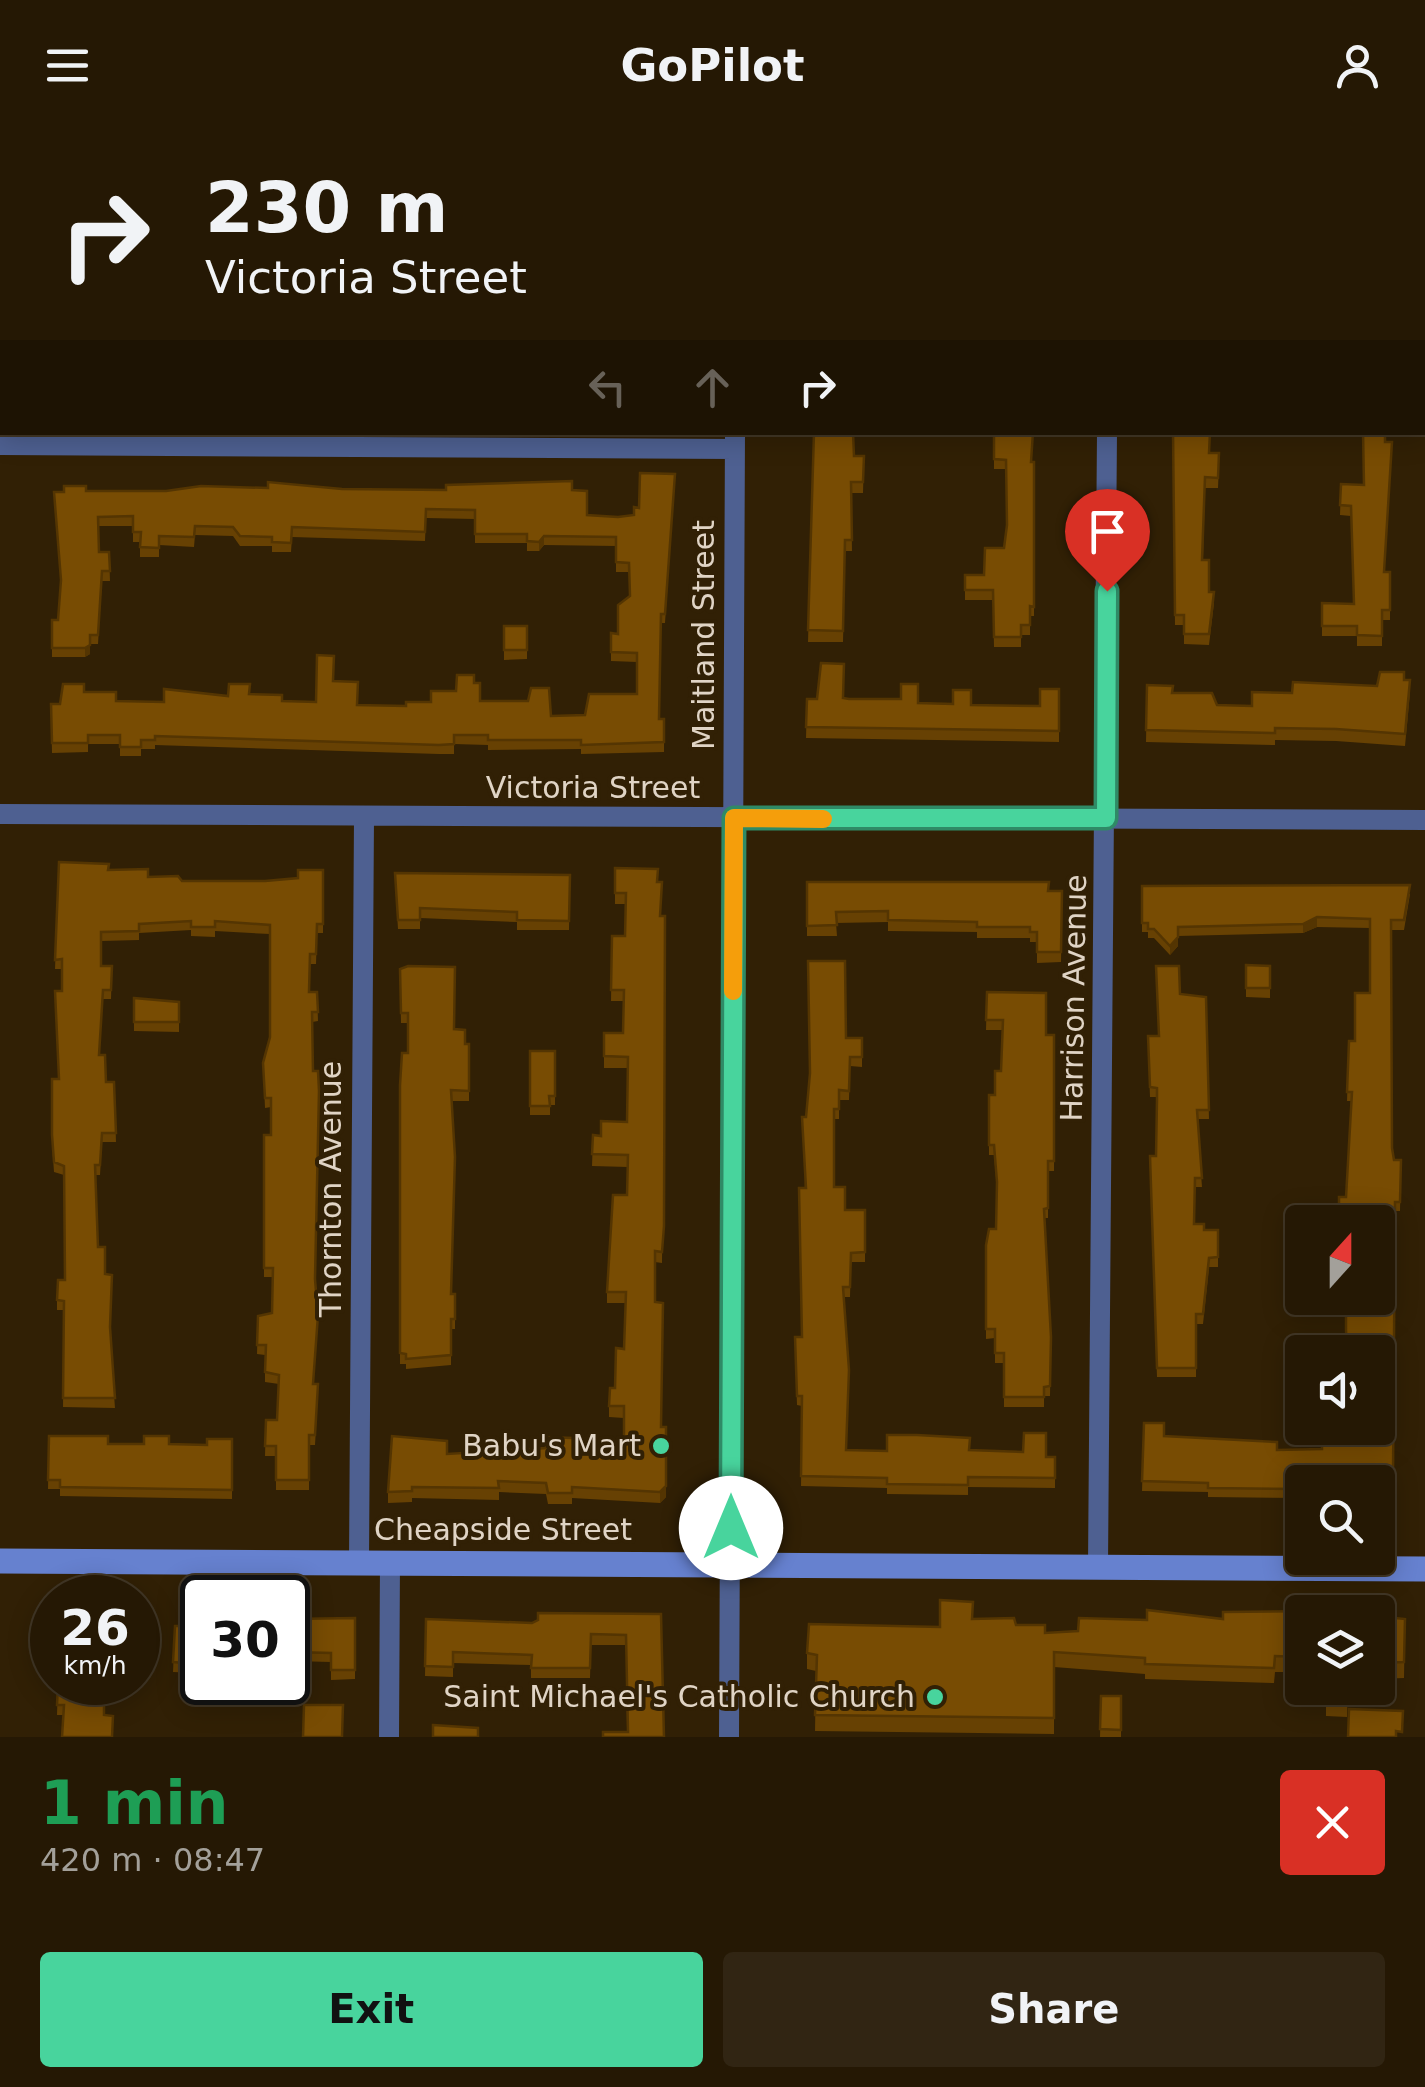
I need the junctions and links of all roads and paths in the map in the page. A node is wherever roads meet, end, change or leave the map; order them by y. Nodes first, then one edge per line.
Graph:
1 (1107, 435) edge
2 (734, 441) edge
3 (0, 445) edge
4 (0, 814) edge
5 (364, 818) junction
6 (734, 818) junction
7 (1106, 818) junction
8 (1425, 820) edge
9 (0, 1561) edge
10 (359, 1561) junction
11 (390, 1562) junction
12 (730, 1563) junction
13 (1098, 1564) junction
14 (1425, 1568) edge
15 (389, 1737) edge
16 (729, 1737) edge

1 - 7 street, Harrison Avenue
2 - 3 street
2 - 6 street, Maitland Street
4 - 5 street, Victoria Street
5 - 6 street, Victoria Street
5 - 10 street, Thornton Avenue
6 - 7 street, Victoria Street
6 - 12 street, Maitland Street
7 - 8 street, Victoria Street
7 - 13 street, Harrison Avenue
9 - 10 street, Cheapside Street
10 - 11 street, Cheapside Street
11 - 12 street, Cheapside Street
11 - 15 street
12 - 13 street, Cheapside Street
12 - 16 street, Maitland Street
13 - 14 street, Cheapside Street

